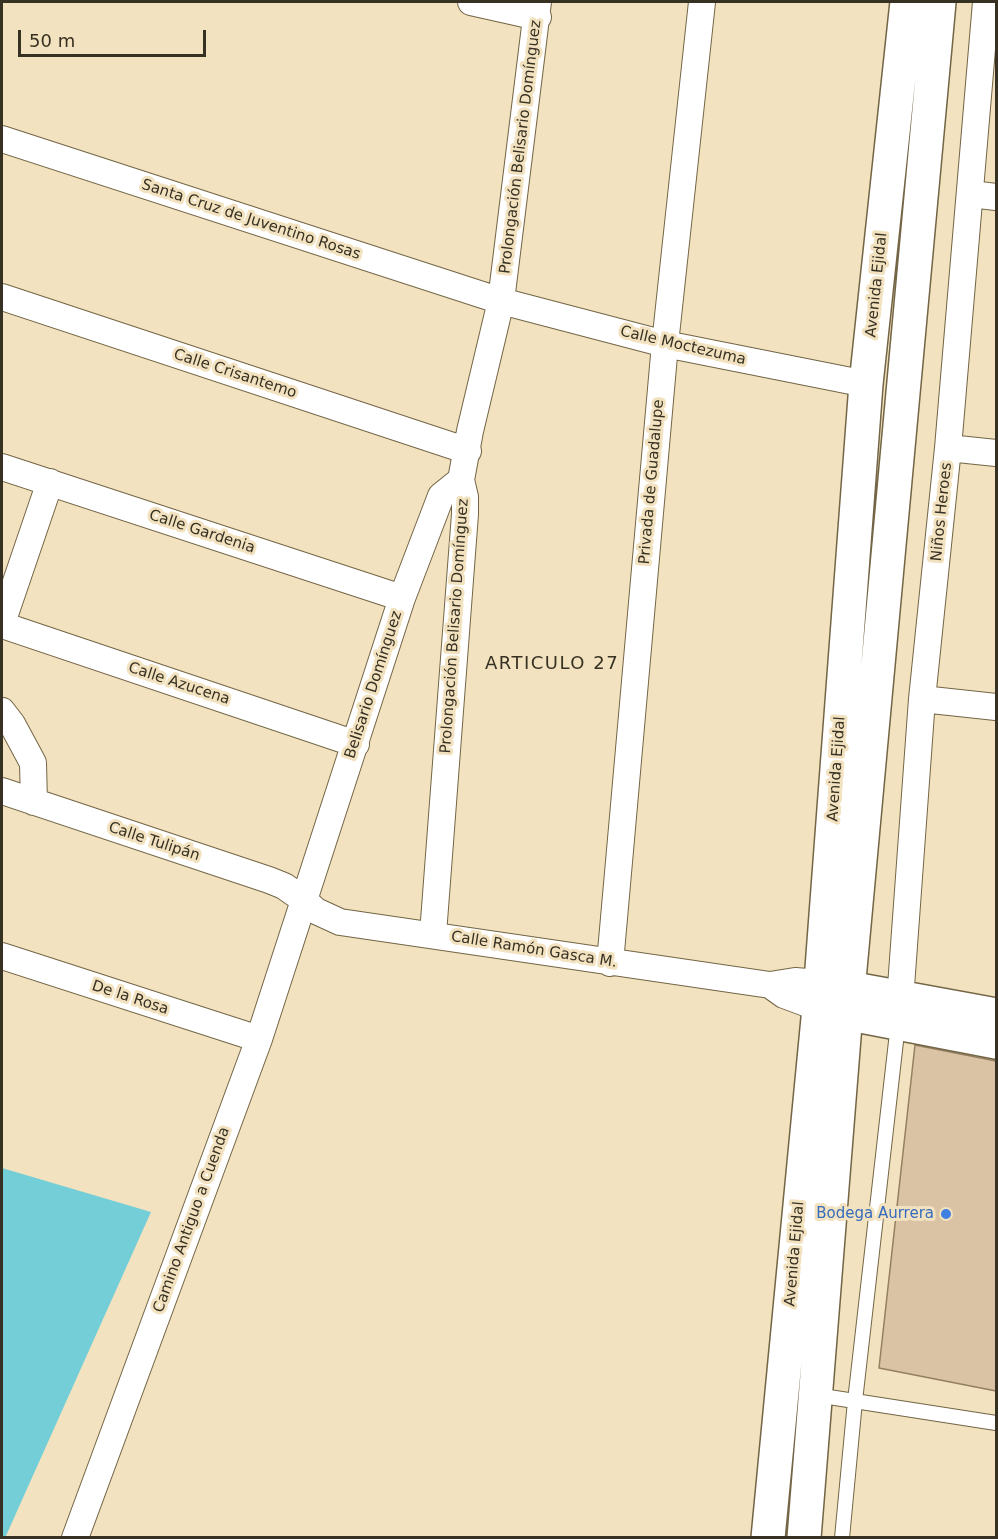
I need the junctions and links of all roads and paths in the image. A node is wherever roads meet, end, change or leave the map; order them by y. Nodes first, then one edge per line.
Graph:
1 (471, 2) edge
2 (702, 2) edge
3 (907, 2) edge
4 (939, 2) edge
5 (986, 2) edge
6 (538, 9) edge
7 (2, 139) edge
8 (971, 194) junction
9 (996, 197) edge
10 (2, 297) edge
11 (501, 301) junction
12 (665, 344) junction
13 (866, 384) junction
14 (948, 448) junction
15 (468, 451) junction
16 (996, 453) edge
17 (2, 467) edge
18 (460, 480) junction
19 (50, 482) junction
20 (402, 598) junction
21 (2, 624) edge
22 (922, 699) junction
23 (996, 707) edge
24 (2, 711) edge
25 (356, 744) junction
26 (2, 791) edge
27 (34, 802) junction
28 (304, 900) junction
29 (432, 934) junction
30 (2, 956) edge
31 (610, 963) junction
32 (833, 997) junction
33 (899, 1009) junction
34 (996, 1015) edge
35 (259, 1039) junction
36 (996, 1042) edge
37 (816, 1395) junction
38 (855, 1401) junction
39 (996, 1424) edge
40 (75, 1538) edge
41 (768, 1538) edge
42 (804, 1538) edge
43 (842, 1538) edge

1 - 6 street
2 - 12 street, Privada de Guadalupe
3 - 13 main road, Avenida Ejidal
4 - 32 main road, Avenida Ejidal
5 - 8 street, Niños Heroes
6 - 11 street, Prolongación Belisario Domínguez
7 - 11 street, Santa Cruz de Juventino Rosas
8 - 9 street
8 - 14 street, Niños Heroes
10 - 15 street, Calle Crisantemo
11 - 12 street, Calle Moctezuma
11 - 15 street, Prolongación Belisario Domínguez
12 - 13 street, Calle Moctezuma
12 - 31 street, Privada de Guadalupe
13 - 32 main road, Avenida Ejidal
14 - 16 street
14 - 22 street, Niños Heroes
15 - 18 street, Prolongación Belisario Domínguez
17 - 19 street, Calle Gardenia
18 - 20 street, Belisario Domínguez
18 - 29 street, Prolongación Belisario Domínguez
19 - 20 street, Calle Gardenia
19 - 21 street
20 - 25 street, Belisario Domínguez
21 - 25 street, Calle Azucena
22 - 23 street
22 - 33 street, Niños Heroes
24 - 27 street
25 - 28 street, Belisario Domínguez
26 - 27 street, Calle Tulipán
27 - 28 street, Calle Tulipán
28 - 29 street, Calle Ramón Gasca M.
28 - 35 street, Camino Antiguo a Cuenda
29 - 31 street, Calle Ramón Gasca M.
30 - 35 street, De la Rosa
31 - 32 street, Calle Ramón Gasca M.
32 - 33 main road, Calle Ramón Gasca M.
32 - 37 main road, Avenida Ejidal
32 - 41 main road, Avenida Ejidal
33 - 34 main road, Calle Ramón Gasca M.
33 - 36 main road, Calle Ramón Gasca M.
33 - 38 lane
35 - 40 street, Camino Antiguo a Cuenda
37 - 38 lane
37 - 42 main road, Avenida Ejidal
38 - 39 lane
38 - 43 lane

